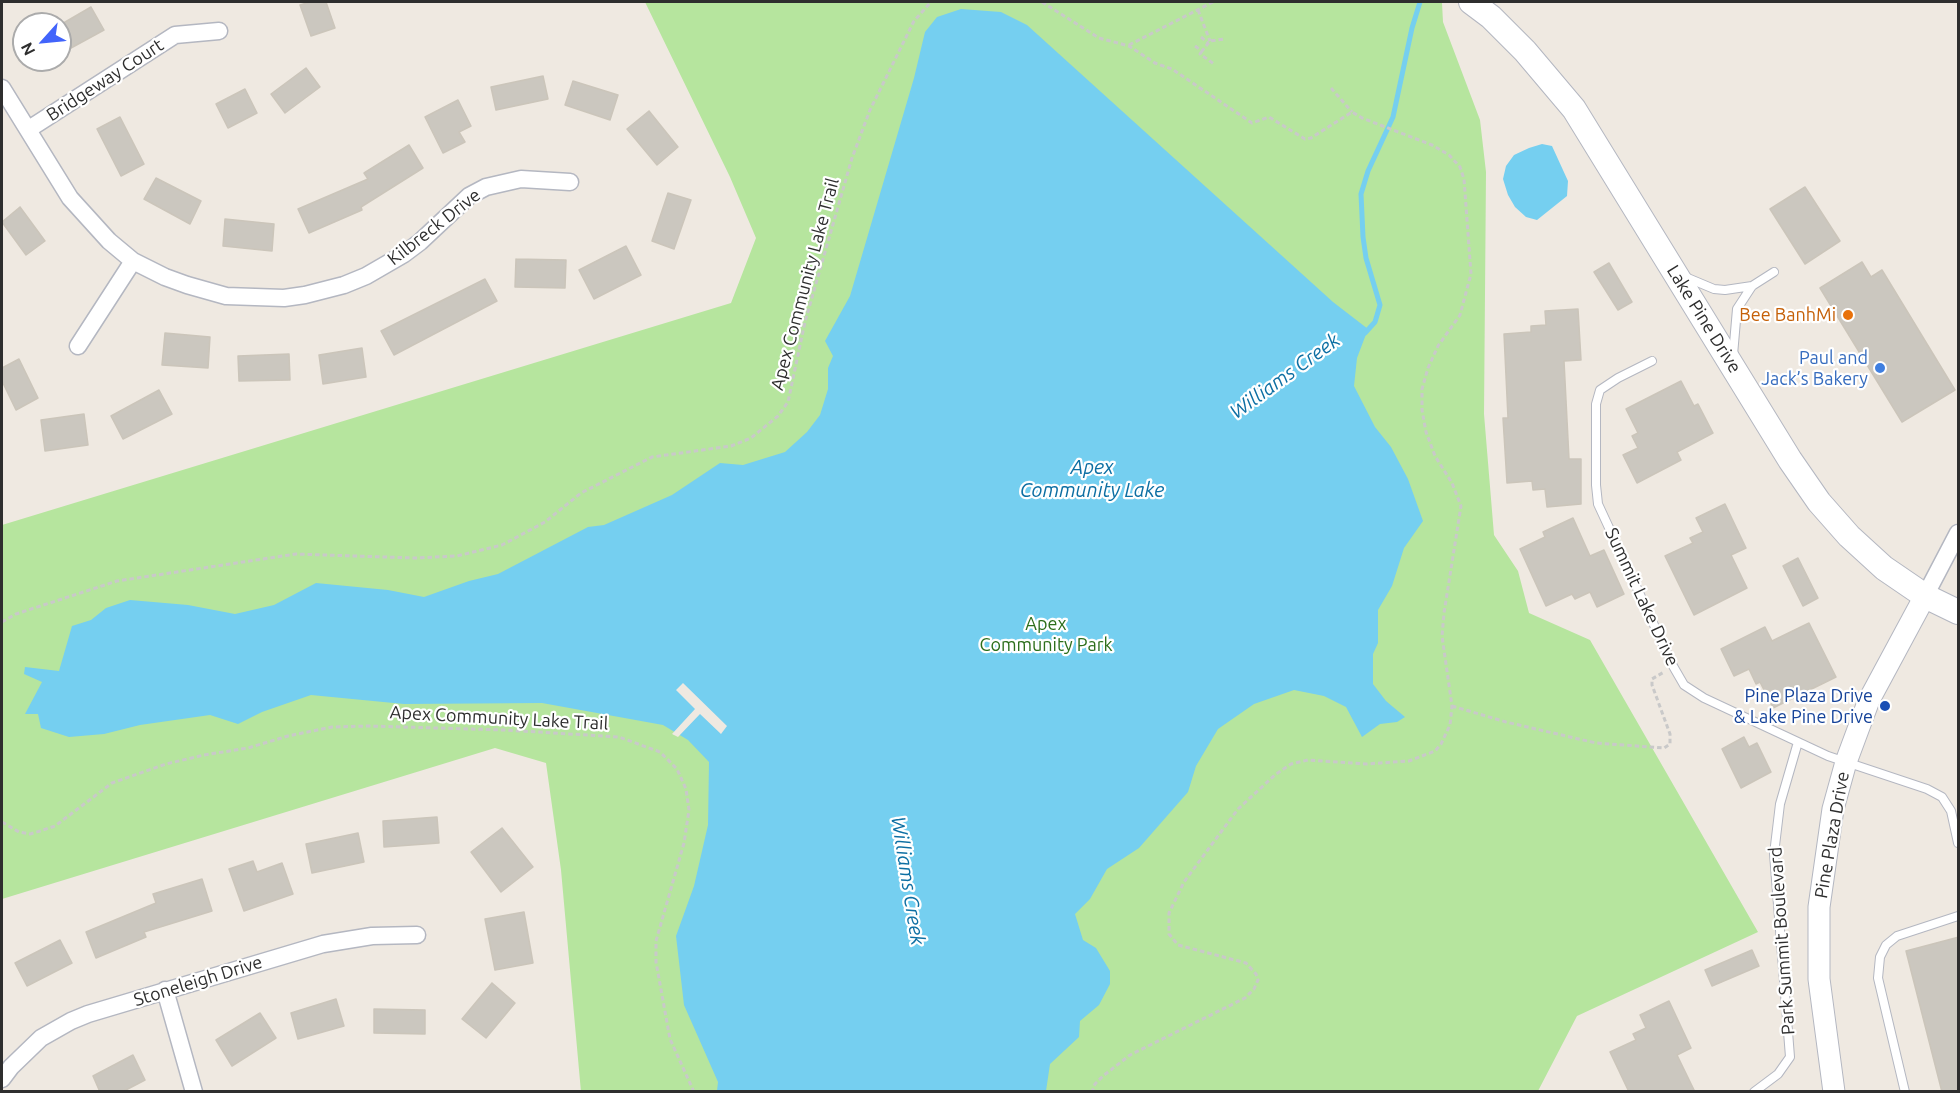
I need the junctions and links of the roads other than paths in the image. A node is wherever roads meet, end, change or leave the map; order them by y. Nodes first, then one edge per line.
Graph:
1 (1471, 2) edge
2 (219, 31) dead end
3 (2, 88) edge
4 (28, 129) junction
5 (570, 182) dead end
6 (133, 261) junction
7 (1676, 272) junction
8 (1774, 272) dead end
9 (1752, 286) junction
10 (78, 346) dead end
11 (1652, 361) dead end
12 (1733, 365) junction
13 (1959, 533) edge
14 (1925, 596) junction
15 (1959, 612) edge
16 (1798, 742) junction
17 (1846, 762) junction
18 (1959, 843) edge
19 (1959, 916) edge
20 (417, 935) dead end
21 (165, 990) junction
22 (2, 1080) edge
23 (194, 1092) edge
24 (1754, 1092) edge
25 (1834, 1092) edge
26 (1905, 1092) edge

1 - 7 main road, Lake Pine Drive
2 - 4 street, Bridgeway Court
3 - 4 street, Kilbreck Drive
4 - 6 street, Kilbreck Drive
5 - 6 street, Kilbreck Drive
6 - 10 street
7 - 9 lane
7 - 12 main road, Lake Pine Drive
8 - 9 lane
9 - 12 lane
11 - 16 lane, Summit Lake Drive
12 - 14 main road, Lake Pine Drive
13 - 14 street
14 - 15 main road, Lake Pine Drive
14 - 17 street, Pine Plaza Drive
16 - 17 lane, Summit Lake Drive
16 - 24 lane, Park Summit Boulevard
17 - 18 lane, Summit Lake Drive
17 - 25 street, Pine Plaza Drive
19 - 26 lane
20 - 21 street, Stoneleigh Drive
21 - 22 street, Stoneleigh Drive
21 - 23 street

